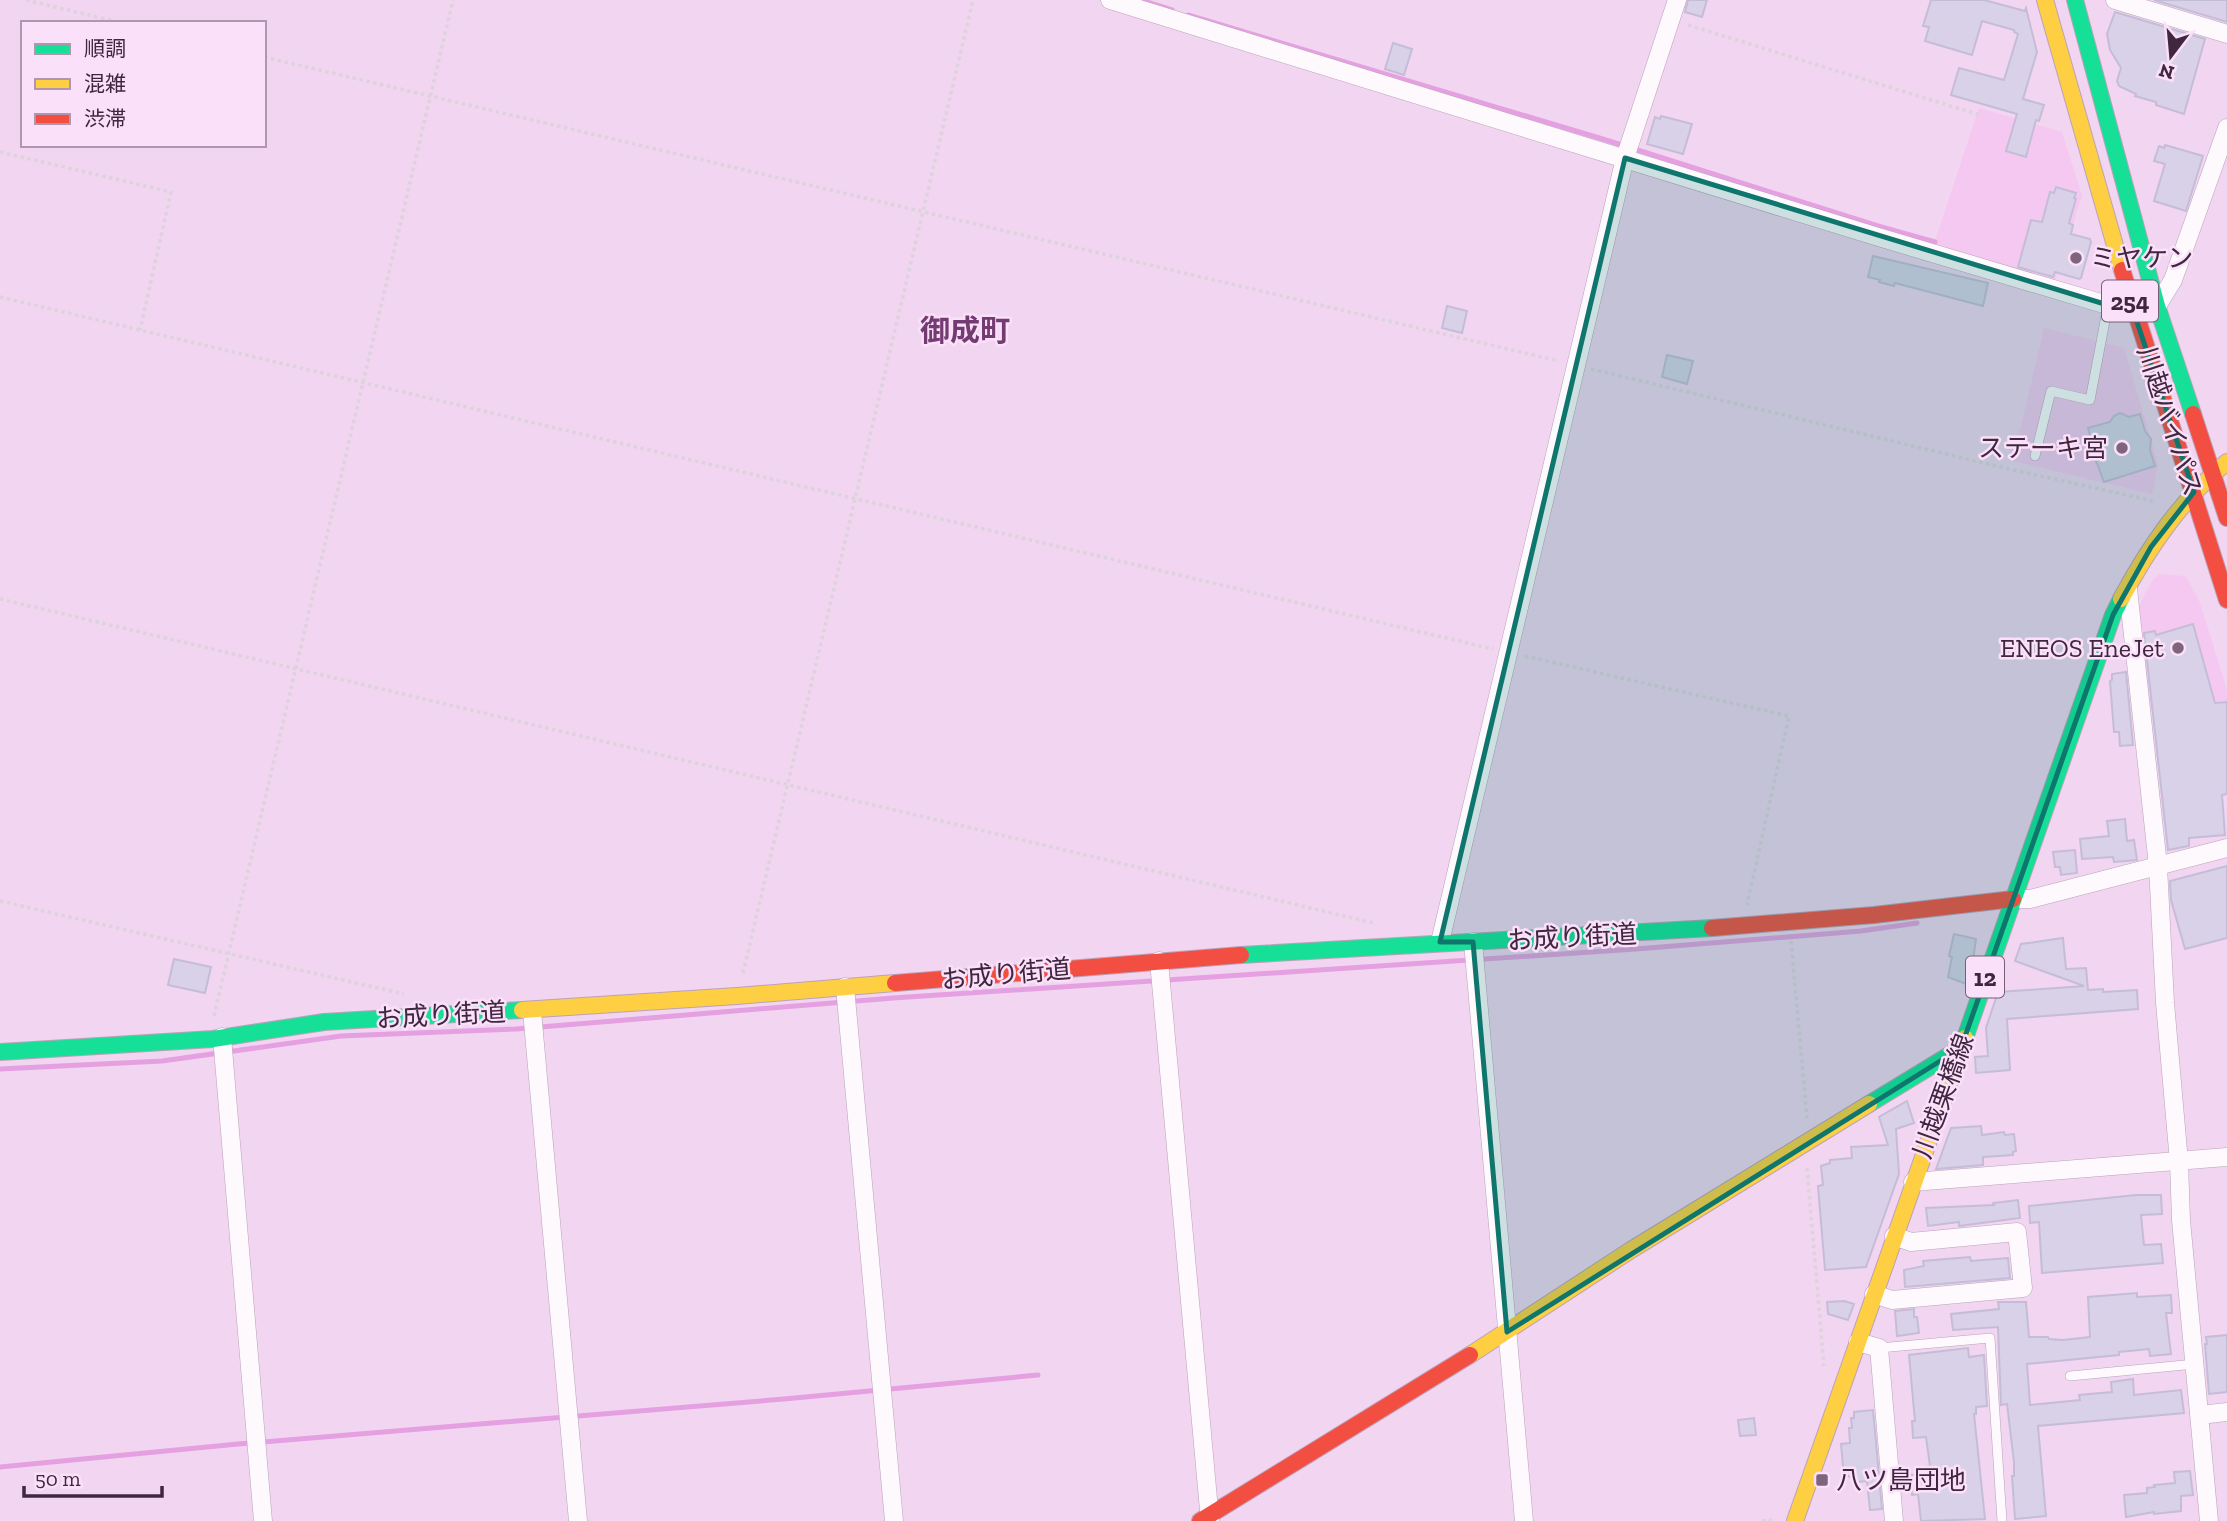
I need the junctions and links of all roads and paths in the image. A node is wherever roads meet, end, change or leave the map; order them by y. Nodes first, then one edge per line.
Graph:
1 (26, 0) edge
2 (453, 0) edge
3 (973, 0) edge
4 (1110, 0) edge
5 (1677, 0) edge
6 (2045, 0) edge
7 (2075, 0) edge
8 (2115, 0) edge
9 (1671, 20) junction
10 (114, 21) edge
11 (2227, 34) edge
12 (266, 57) edge
13 (430, 96) junction
14 (1983, 116) dead end
15 (2227, 128) edge
16 (0, 152) edge
17 (1625, 158) junction
18 (923, 212) junction
19 (0, 297) edge
20 (2108, 306) junction
21 (2157, 306) junction
22 (2134, 313) junction
23 (139, 330) junction
24 (1576, 365) junction
25 (363, 382) junction
26 (2035, 456) dead end
27 (2227, 462) edge
28 (2214, 472) junction
29 (2194, 492) junction
30 (856, 498) junction
31 (2175, 515) junction
32 (2227, 518) edge
33 (2128, 586) junction
34 (0, 599) edge
35 (2227, 600) edge
36 (1508, 652) junction
37 (296, 669) junction
38 (788, 785) junction
39 (2227, 848) edge
40 (2158, 866) junction
41 (2012, 899) junction
42 (0, 901) edge
43 (1790, 922) junction
44 (1385, 925) dead end
45 (1742, 925) junction
46 (1440, 942) junction
47 (1473, 942) junction
48 (226, 954) junction
49 (1159, 961) junction
50 (845, 987) junction
51 (737, 996) junction
52 (532, 1011) junction
53 (436, 1014) junction
54 (218, 1038) junction
55 (1961, 1048) junction
56 (0, 1052) edge
57 (1806, 1143) junction
58 (2227, 1157) edge
59 (2179, 1162) junction
60 (1913, 1182) junction
61 (1894, 1236) junction
62 (1874, 1294) junction
63 (1507, 1332) junction
64 (1858, 1342) junction
65 (1879, 1348) junction
66 (2195, 1364) junction
67 (1825, 1372) dead end
68 (2070, 1376) dead end
69 (2227, 1412) edge
70 (2200, 1415) junction
71 (2227, 1512) edge
72 (2208, 1517) edge
73 (1207, 1519) edge
74 (263, 1521) edge
75 (578, 1521) edge
76 (894, 1521) edge
77 (1524, 1521) edge
78 (1795, 1521) edge
79 (1894, 1521) edge
80 (2002, 1521) edge

1 - 10 path
2 - 13 path
3 - 18 path
4 - 17 street
5 - 9 street
6 - 22 main road, 川越バイパス / 254
7 - 21 main road, 川越バイパス / 254
8 - 11 street
9 - 14 path
9 - 17 street
12 - 13 path
13 - 18 path
13 - 25 path
15 - 21 street
16 - 23 path
17 - 20 street
17 - 24 street
18 - 24 path
18 - 30 path
19 - 23 path
20 - 22 street
20 - 26 lane
21 - 28 main road, 川越バイパス / 254
22 - 29 main road, 川越バイパス / 254
23 - 25 path
24 - 31 path
24 - 36 street
25 - 30 path
25 - 37 path
27 - 28 main road, 川越栗橋線 / 12
28 - 29 main road, 川越栗橋線 / 12
28 - 32 main road, 川越バイパス / 254
29 - 31 main road, 川越栗橋線 / 12
29 - 35 main road, 川越バイパス / 254
30 - 36 path
30 - 38 path
31 - 33 main road, 川越栗橋線 / 12
33 - 40 street
33 - 41 main road, 川越栗橋線 / 12
34 - 37 path
36 - 45 path
36 - 46 street
37 - 38 path
37 - 48 path
38 - 44 path
38 - 51 path
39 - 40 street
40 - 41 street
40 - 59 street
41 - 43 main road, お成り街道
41 - 55 main road, 川越栗橋線 / 12
42 - 48 path
43 - 45 main road, お成り街道
43 - 57 path
45 - 47 main road, お成り街道
46 - 47 main road, お成り街道
46 - 49 main road, お成り街道
47 - 63 street
48 - 53 path
48 - 54 path
49 - 50 main road, お成り街道
49 - 73 street
50 - 51 main road, お成り街道
50 - 76 street
51 - 52 main road, お成り街道
52 - 53 main road, お成り街道
52 - 75 street
53 - 54 main road, お成り街道
54 - 56 main road, お成り街道
54 - 74 street
55 - 57 main road
55 - 60 main road, 川越栗橋線 / 12
57 - 63 main road
57 - 67 path
58 - 59 street
59 - 60 street
59 - 66 street
60 - 61 main road, 川越栗橋線 / 12
61 - 62 main road, 川越栗橋線 / 12
61 - 62 street
62 - 64 main road, 川越栗橋線 / 12
63 - 73 main road
63 - 77 street
64 - 65 street
64 - 78 main road, 川越栗橋線 / 12
65 - 79 street
65 - 80 lane
66 - 68 lane
66 - 70 street
69 - 70 street
70 - 72 street
71 - 72 street

